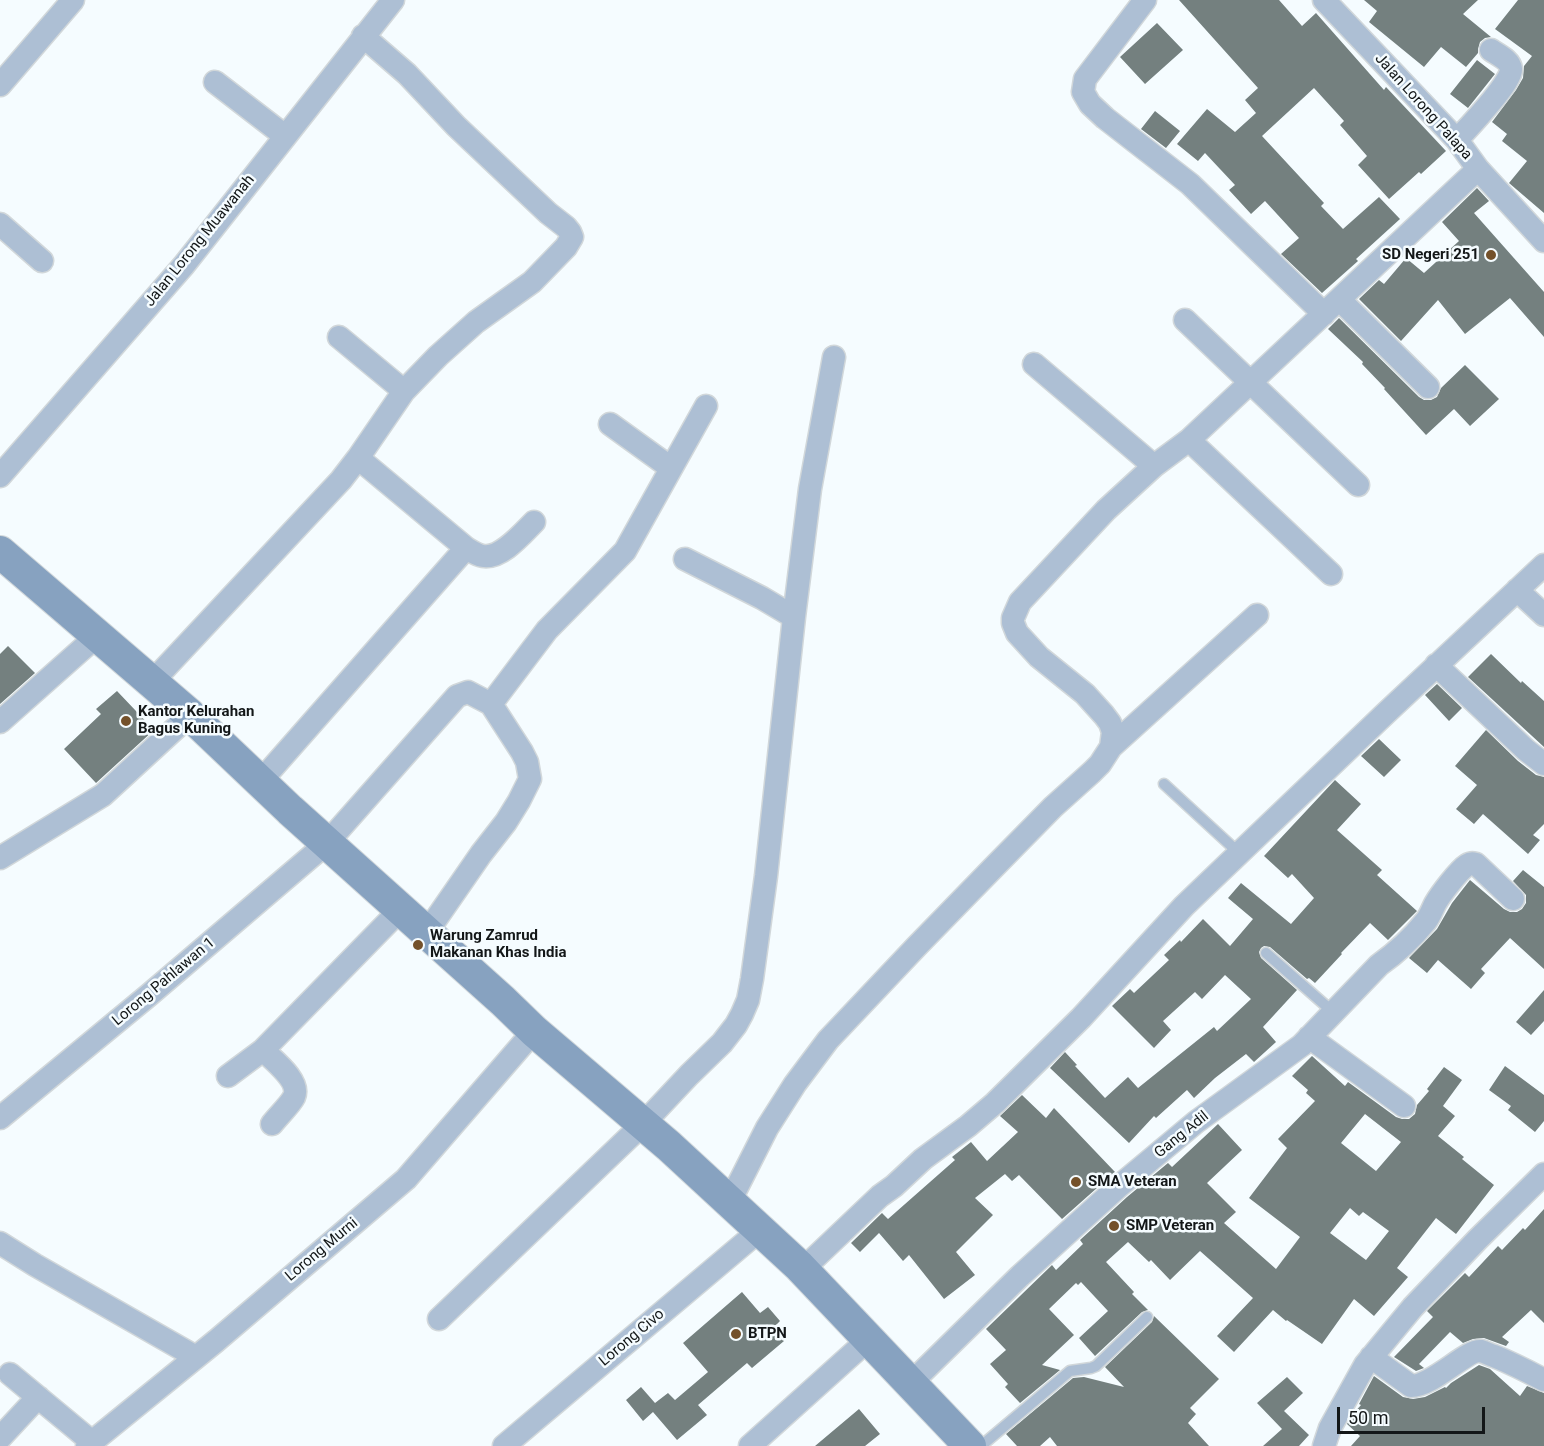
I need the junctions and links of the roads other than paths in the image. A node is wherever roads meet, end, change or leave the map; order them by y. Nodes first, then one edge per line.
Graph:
1 (73, 0) edge
2 (393, 0) edge
3 (1144, 0) edge
4 (1324, 0) edge
5 (363, 36) junction
6 (1491, 50) dead end
7 (215, 82) dead end
8 (0, 85) edge
9 (285, 135) junction
10 (1457, 140) junction
11 (1478, 169) junction
12 (0, 224) edge
13 (1540, 227) edge
14 (42, 261) dead end
15 (1332, 307) junction
16 (1185, 320) dead end
17 (339, 337) dead end
18 (834, 357) dead end
19 (1034, 363) dead end
20 (1251, 382) junction
21 (1428, 387) dead end
22 (404, 391) junction
23 (706, 406) dead end
24 (610, 424) dead end
25 (1189, 440) junction
26 (358, 458) junction
27 (1154, 466) junction
28 (671, 468) junction
29 (0, 476) edge
30 (1358, 485) dead end
31 (534, 522) dead end
32 (465, 548) junction
33 (1, 555) edge
34 (685, 559) dead end
35 (1544, 565) edge
36 (1331, 574) dead end
37 (1517, 590) junction
38 (1257, 615) dead end
39 (1544, 615) edge
40 (794, 617) junction
41 (98, 635) junction
42 (1436, 665) junction
43 (152, 682) junction
44 (491, 704) junction
45 (190, 715) junction
46 (0, 723) edge
47 (1111, 747) junction
48 (1544, 764) edge
49 (260, 782) junction
50 (1164, 784) dead end
51 (327, 843) junction
52 (1239, 853) junction
53 (0, 858) edge
54 (1513, 899) dead end
55 (401, 909) junction
56 (427, 932) junction
57 (1266, 953) dead end
58 (1333, 1012) junction
59 (534, 1031) junction
60 (1310, 1037) junction
61 (263, 1050) junction
62 (228, 1076) dead end
63 (1404, 1106) dead end
64 (0, 1118) edge
65 (272, 1124) dead end
66 (643, 1124) junction
67 (1544, 1174) edge
68 (729, 1202) junction
69 (760, 1230) junction
70 (0, 1243) edge
71 (802, 1270) junction
72 (1147, 1317) dead end
73 (439, 1319) dead end
74 (869, 1339) junction
75 (196, 1357) junction
76 (1371, 1357) junction
77 (10, 1374) dead end
78 (1544, 1380) edge
79 (911, 1383) junction
80 (38, 1397) junction
81 (0, 1438) edge
82 (90, 1444) edge
83 (504, 1446) edge
84 (750, 1446) edge
85 (970, 1446) edge
86 (981, 1446) edge
87 (1324, 1446) edge

1 - 8 street
2 - 5 street, Jalan Lorong Muawanah
3 - 15 street
4 - 10 street, Jalan Lorong Palapa
5 - 9 street, Jalan Lorong Muawanah
5 - 22 street
6 - 10 street
7 - 9 street
9 - 29 street, Jalan Lorong Muawanah
10 - 11 street, Jalan Lorong Palapa
11 - 13 street, Jalan Lorong Palapa
11 - 15 street
12 - 14 street
15 - 20 street
15 - 21 street
16 - 20 street
17 - 22 street
18 - 40 street
19 - 27 street
20 - 25 street
20 - 30 street
22 - 26 street
23 - 28 street
24 - 28 street
25 - 27 street
25 - 36 street
26 - 32 street
26 - 43 street
27 - 47 street
28 - 44 street
31 - 32 street
32 - 49 street
33 - 41 main road
34 - 40 street
35 - 37 street
37 - 39 street
37 - 42 street
38 - 47 street
40 - 66 street
41 - 43 main road
41 - 46 street
42 - 48 street
42 - 52 street
43 - 45 main road
44 - 51 street, Lorong Pahlawan 1
44 - 56 street
45 - 49 main road
45 - 53 street
47 - 68 street
49 - 51 main road
50 - 52 lane
51 - 55 main road
51 - 64 street, Lorong Pahlawan 1
52 - 71 street
54 - 58 street, Gang Adil
55 - 56 main road
55 - 61 street
56 - 59 main road
57 - 58 lane
58 - 60 street, Gang Adil
59 - 66 main road
59 - 75 street, Lorong Murni
60 - 63 street
60 - 79 street, Gang Adil
61 - 62 street
61 - 65 street
66 - 68 main road
66 - 73 street
67 - 76 street
68 - 69 main road
69 - 71 main road
69 - 83 street, Lorong Civo
70 - 75 street
71 - 74 main road
72 - 86 lane
74 - 79 main road
74 - 84 street
75 - 82 street, Lorong Murni
76 - 78 street
76 - 87 street
77 - 80 street
79 - 85 main road
80 - 81 street
80 - 82 street

